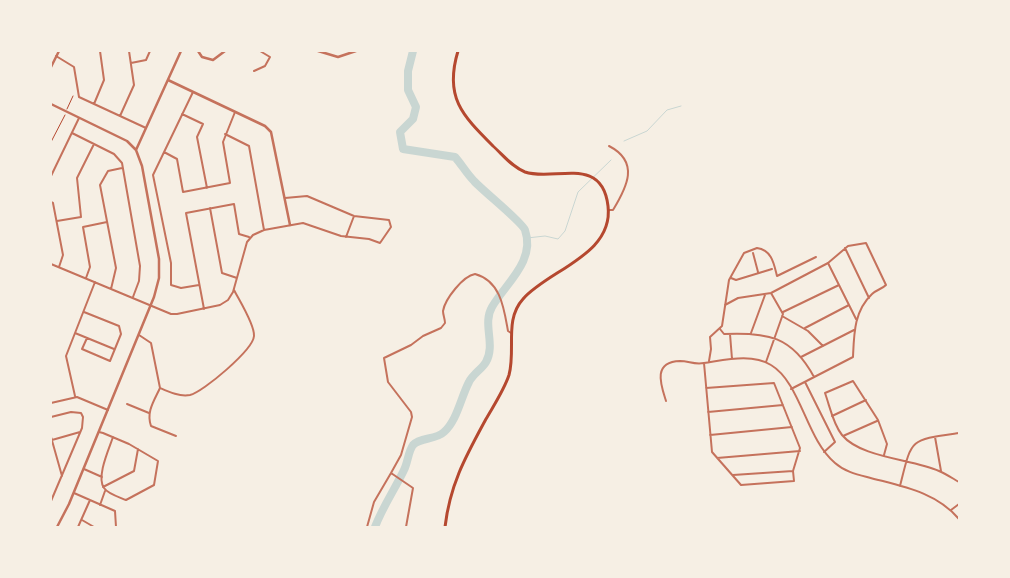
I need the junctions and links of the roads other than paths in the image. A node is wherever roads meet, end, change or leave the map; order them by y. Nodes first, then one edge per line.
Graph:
1 (59, 51) edge
2 (100, 51) edge
3 (129, 51) edge
4 (150, 51) edge
5 (181, 51) edge
6 (198, 51) edge
7 (225, 51) edge
8 (260, 51) edge
9 (318, 51) edge
10 (356, 51) edge
11 (458, 51) edge
12 (56, 56) junction
13 (131, 63) junction
14 (51, 67) edge
15 (254, 71) dead end
16 (168, 80) junction
17 (193, 92) junction
18 (51, 104) edge
19 (94, 104) junction
20 (235, 112) junction
21 (182, 114) junction
22 (120, 116) junction
23 (79, 118) junction
24 (146, 128) junction
25 (72, 133) junction
26 (225, 134) junction
27 (94, 144) junction
28 (609, 146) dead end
29 (136, 150) junction
30 (164, 152) junction
31 (122, 168) junction
32 (51, 176) edge
33 (207, 188) junction
34 (285, 198) junction
35 (51, 202) edge
36 (210, 208) junction
37 (608, 210) junction
38 (354, 216) junction
39 (57, 221) junction
40 (107, 222) junction
41 (290, 225) junction
42 (264, 230) junction
43 (346, 237) junction
44 (250, 238) junction
45 (845, 248) junction
46 (753, 253) dead end
47 (816, 258) dead end
48 (828, 263) junction
49 (51, 264) edge
50 (58, 267) junction
51 (772, 269) dead end
52 (758, 273) junction
53 (86, 278) junction
54 (237, 278) junction
55 (730, 278) junction
56 (95, 282) junction
57 (199, 285) junction
58 (839, 285) junction
59 (111, 289) junction
60 (233, 289) junction
61 (770, 293) junction
62 (765, 295) junction
63 (133, 297) junction
64 (869, 298) junction
65 (725, 305) junction
66 (849, 305) junction
67 (204, 309) junction
68 (84, 312) junction
69 (782, 315) junction
70 (857, 320) junction
71 (804, 328) junction
72 (720, 329) junction
73 (854, 330) junction
74 (75, 333) junction
75 (511, 333) junction
76 (751, 333) junction
77 (139, 334) junction
78 (730, 334) junction
79 (86, 338) junction
80 (774, 338) junction
81 (823, 346) junction
82 (115, 350) junction
83 (801, 357) junction
84 (732, 360) junction
85 (708, 362) junction
86 (766, 362) junction
87 (704, 363) junction
88 (814, 377) junction
89 (805, 382) junction
90 (160, 388) junction
91 (706, 388) junction
92 (791, 388) junction
93 (75, 396) junction
94 (866, 400) junction
95 (666, 401) dead end
96 (51, 402) edge
97 (128, 404) dead end
98 (783, 405) junction
99 (108, 410) junction
100 (708, 412) junction
101 (149, 413) junction
102 (832, 416) junction
103 (51, 417) edge
104 (878, 420) junction
105 (792, 427) junction
106 (80, 432) junction
107 (99, 432) junction
108 (959, 433) edge
109 (710, 435) junction
110 (176, 436) dead end
111 (843, 436) junction
112 (935, 436) junction
113 (52, 438) edge
114 (113, 438) junction
115 (138, 449) junction
116 (800, 450) junction
117 (824, 452) junction
118 (884, 455) junction
119 (717, 458) junction
120 (906, 461) junction
121 (84, 469) junction
122 (793, 471) junction
123 (941, 472) junction
124 (392, 474) junction
125 (732, 475) junction
126 (62, 476) junction
127 (102, 477) junction
128 (959, 482) edge
129 (103, 486) junction
130 (900, 486) junction
131 (105, 490) junction
132 (74, 493) junction
133 (51, 500) edge
134 (90, 500) junction
135 (959, 504) edge
136 (100, 505) junction
137 (951, 510) junction
138 (959, 518) edge
139 (82, 520) junction
140 (57, 527) edge
141 (78, 527) edge
142 (94, 527) edge
143 (116, 527) edge
144 (366, 527) edge
145 (406, 527) edge
146 (445, 527) edge

1 - 12 street
2 - 19 street
3 - 13 street
4 - 13 street
5 - 16 street
6 - 7 street
8 - 15 street
9 - 10 street
11 - 37 main road
12 - 14 street
12 - 19 street
13 - 22 street
16 - 17 street
16 - 24 street
17 - 20 street
17 - 21 street
18 - 23 street
19 - 22 street
20 - 26 street
20 - 34 street
21 - 30 street
21 - 33 street
22 - 24 street
23 - 25 street
23 - 29 street
24 - 29 street
25 - 27 street
25 - 32 street
26 - 33 street
26 - 42 street
27 - 31 street
27 - 39 street
28 - 37 street
29 - 77 street
30 - 33 street
30 - 57 street
31 - 40 street
31 - 63 street
34 - 38 street
34 - 41 street
35 - 39 street
36 - 44 street
36 - 54 street
36 - 57 street
37 - 75 main road
38 - 43 street
38 - 43 street
39 - 50 street
40 - 53 street
40 - 59 street
41 - 42 street
41 - 43 street
42 - 44 street
44 - 54 street
45 - 48 street
45 - 64 street
45 - 64 street
46 - 52 street
47 - 55 street
48 - 58 street
48 - 61 street
49 - 50 street
50 - 53 street
51 - 52 street
52 - 55 street
53 - 56 street
54 - 60 street
55 - 65 street
56 - 59 street
56 - 68 street
57 - 67 street
58 - 66 street
58 - 69 street
59 - 63 street
60 - 67 street
60 - 90 street
61 - 62 street
61 - 69 street
62 - 65 street
62 - 76 street
63 - 67 street
64 - 70 street
65 - 72 street
66 - 70 street
66 - 71 street
68 - 74 street
68 - 82 street
69 - 71 street
69 - 80 street
70 - 73 street
71 - 81 street
72 - 78 street
72 - 85 street
73 - 81 street
73 - 88 street
74 - 79 street
74 - 93 street
75 - 124 street
75 - 146 main road
76 - 78 street
76 - 80 street
77 - 90 street
77 - 99 street
78 - 84 street
79 - 82 street
79 - 82 street
80 - 83 street
80 - 86 street
81 - 83 street
83 - 88 street
84 - 85 street
84 - 86 street
85 - 87 street
86 - 92 street
87 - 91 street
87 - 95 street
88 - 89 street
89 - 92 street
89 - 117 street
90 - 101 street
91 - 98 street
91 - 100 street
92 - 117 street
93 - 96 street
93 - 99 street
94 - 102 street
94 - 102 street
94 - 104 street
97 - 101 street
98 - 100 street
98 - 105 street
99 - 107 street
100 - 109 street
101 - 110 street
102 - 111 street
103 - 106 street
104 - 111 street
104 - 118 street
105 - 109 street
105 - 116 street
106 - 113 street
106 - 126 street
107 - 114 street
107 - 121 street
108 - 112 street
109 - 119 street
111 - 118 street
112 - 120 street
112 - 123 street
113 - 126 street
114 - 115 street
114 - 127 street
115 - 129 street
115 - 131 street
116 - 119 street
116 - 122 street
117 - 130 street
118 - 120 street
119 - 125 street
120 - 123 street
120 - 130 street
121 - 127 street
121 - 132 street
122 - 125 street
122 - 125 street
123 - 128 street
124 - 144 street
124 - 145 street
126 - 133 street
127 - 129 street
129 - 131 street
130 - 137 street
131 - 136 street
132 - 134 street
132 - 140 street
134 - 136 street
134 - 139 street
135 - 137 street
136 - 143 street
137 - 138 street
139 - 141 street
139 - 142 street

